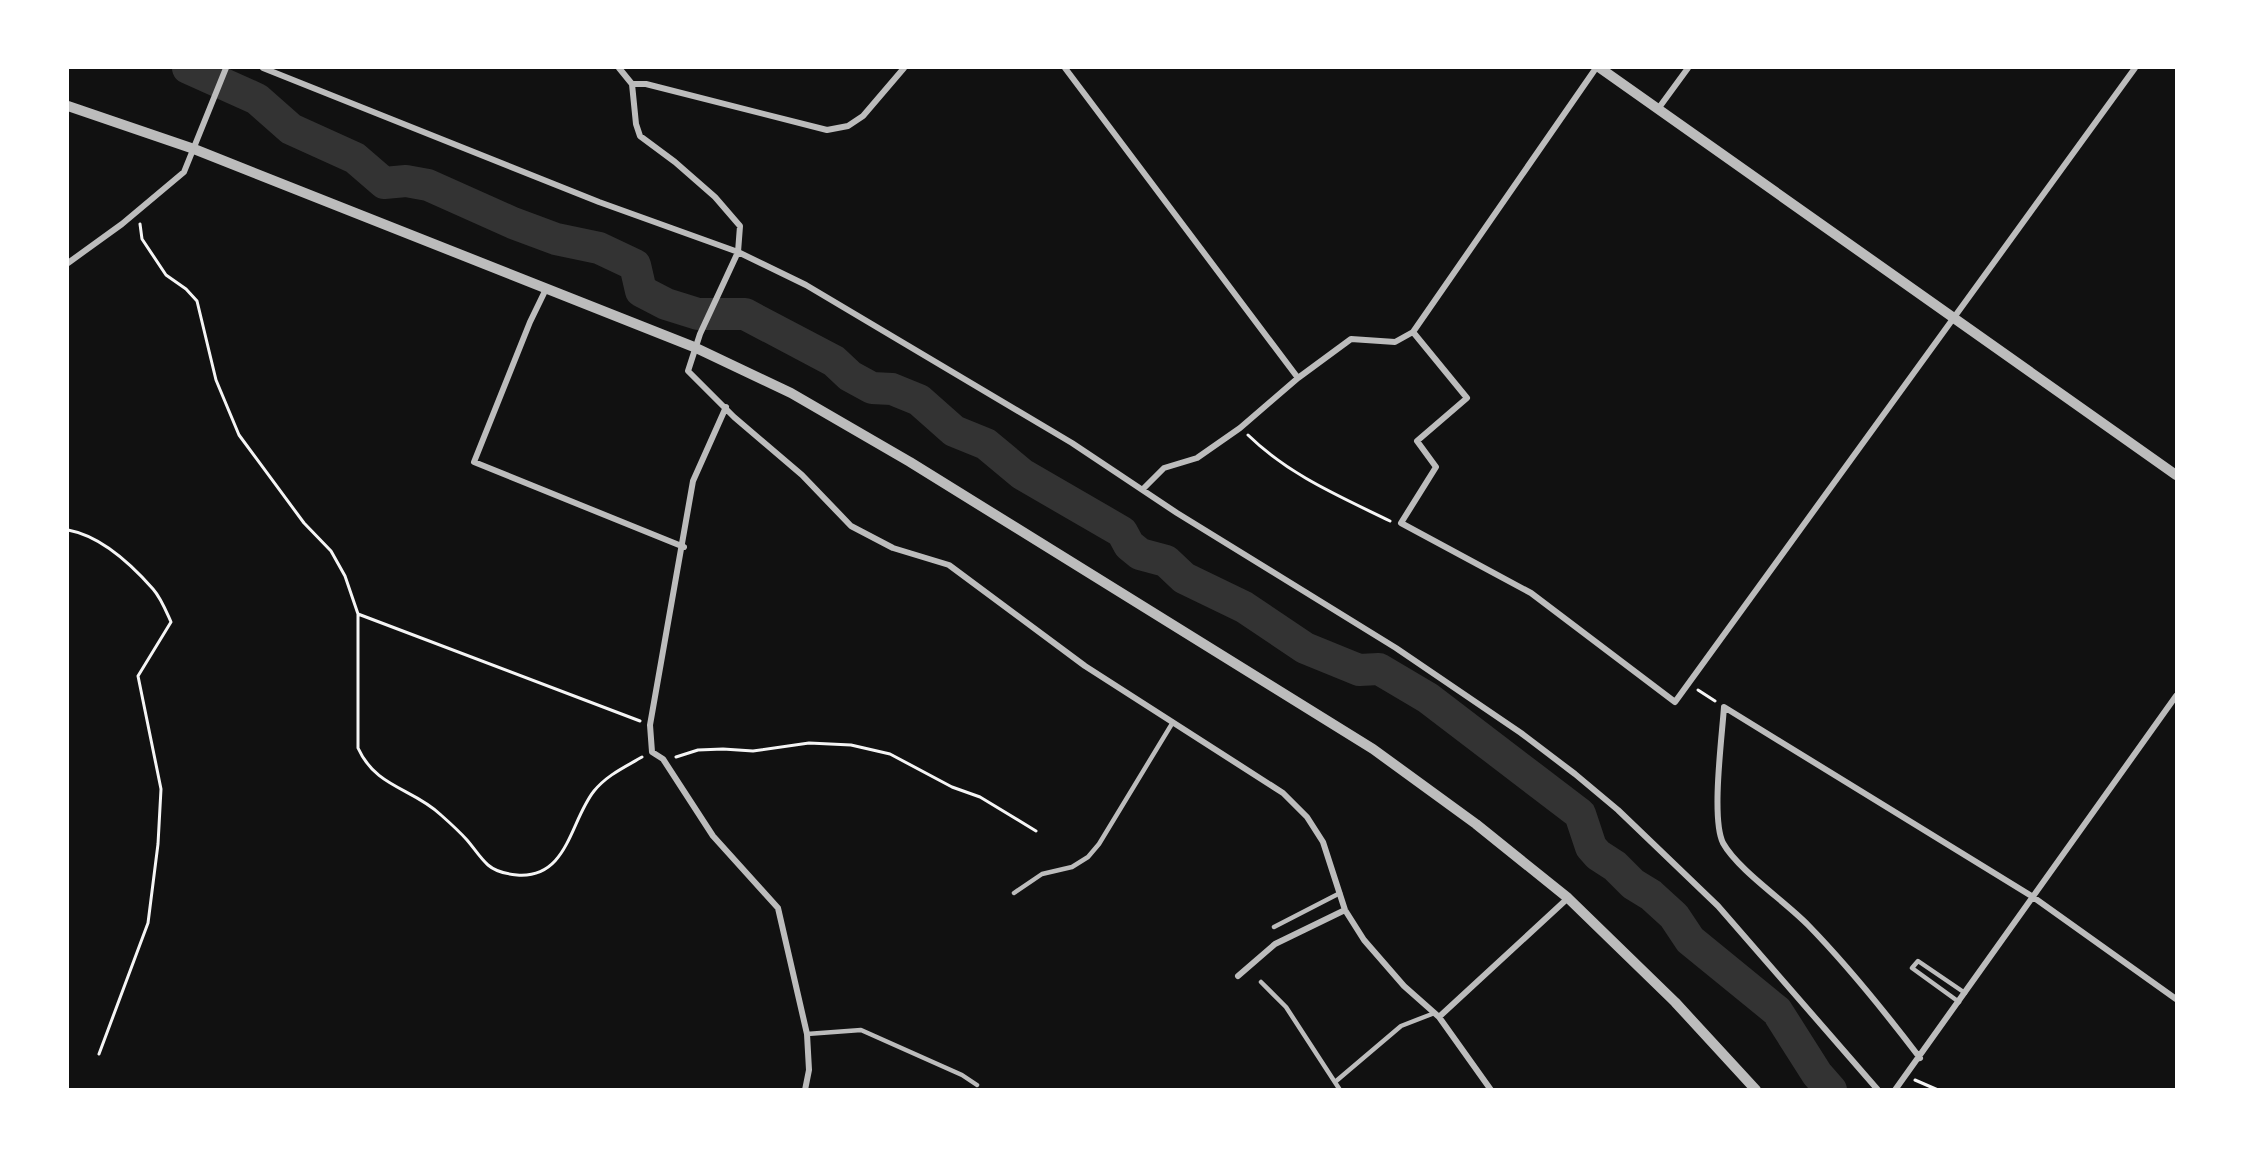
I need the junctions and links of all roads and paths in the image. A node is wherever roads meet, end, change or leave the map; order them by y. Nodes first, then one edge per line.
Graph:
1 (226, 68) edge
2 (263, 68) edge
3 (620, 68) edge
4 (904, 68) edge
5 (1065, 68) edge
6 (1598, 68) edge
7 (1688, 68) edge
8 (2135, 68) edge
9 (632, 84) junction
10 (68, 106) edge
11 (1658, 109) junction
12 (194, 149) junction
13 (139, 210) junction
14 (738, 252) junction
15 (68, 263) edge
16 (546, 289) junction
17 (1955, 317) junction
18 (1413, 332) junction
19 (694, 347) junction
20 (1298, 378) junction
21 (726, 408) junction
22 (1240, 428) junction
23 (2176, 475) edge
24 (1143, 489) junction
25 (1401, 523) junction
26 (68, 530) edge
27 (684, 547) junction
28 (358, 614) junction
29 (1688, 683) junction
30 (2176, 696) edge
31 (1724, 707) junction
32 (1173, 722) junction
33 (650, 725) junction
34 (652, 752) junction
35 (663, 759) junction
36 (1036, 831) dead end
37 (1014, 893) dead end
38 (1340, 893) junction
39 (2033, 897) junction
40 (1568, 898) junction
41 (1346, 910) junction
42 (1274, 927) dead end
43 (1238, 976) dead end
44 (1261, 982) dead end
45 (1965, 993) junction
46 (2176, 999) edge
47 (1959, 1002) junction
48 (1435, 1015) junction
49 (807, 1034) junction
50 (99, 1054) dead end
51 (1920, 1058) junction
52 (1905, 1077) junction
53 (1335, 1082) junction
54 (977, 1085) dead end
55 (805, 1089) edge
56 (1340, 1089) edge
57 (1491, 1089) edge
58 (1756, 1089) edge
59 (1878, 1089) edge
60 (1895, 1089) edge
61 (1938, 1089) edge

1 - 12 street
2 - 14 street
3 - 9 street
4 - 9 street
5 - 20 street
6 - 11 street
6 - 18 street
7 - 11 street
8 - 17 street
9 - 14 street
10 - 12 street
11 - 17 street
12 - 13 street
12 - 16 street
13 - 15 street
13 - 28 path
14 - 19 street
14 - 24 street
16 - 19 street
16 - 27 street
17 - 23 street
17 - 29 street
18 - 20 street
18 - 25 street
19 - 21 street
19 - 40 street
20 - 22 street
21 - 27 street
21 - 32 street
22 - 24 street
22 - 25 path
24 - 59 street
25 - 29 street
26 - 50 path
27 - 33 street
28 - 33 path
28 - 34 path
29 - 31 path
30 - 39 street
31 - 39 street
31 - 51 street
32 - 37 lane
32 - 38 street
33 - 34 street
34 - 35 street
35 - 36 path
35 - 49 street
38 - 41 street
38 - 42 lane
39 - 45 street
39 - 46 street
40 - 48 street
40 - 58 street
41 - 43 street
41 - 48 street
44 - 53 lane
45 - 47 street
45 - 47 lane
47 - 51 street
48 - 53 lane
48 - 57 street
49 - 54 lane
49 - 55 street
51 - 52 street
52 - 60 street
52 - 61 path
53 - 56 lane

